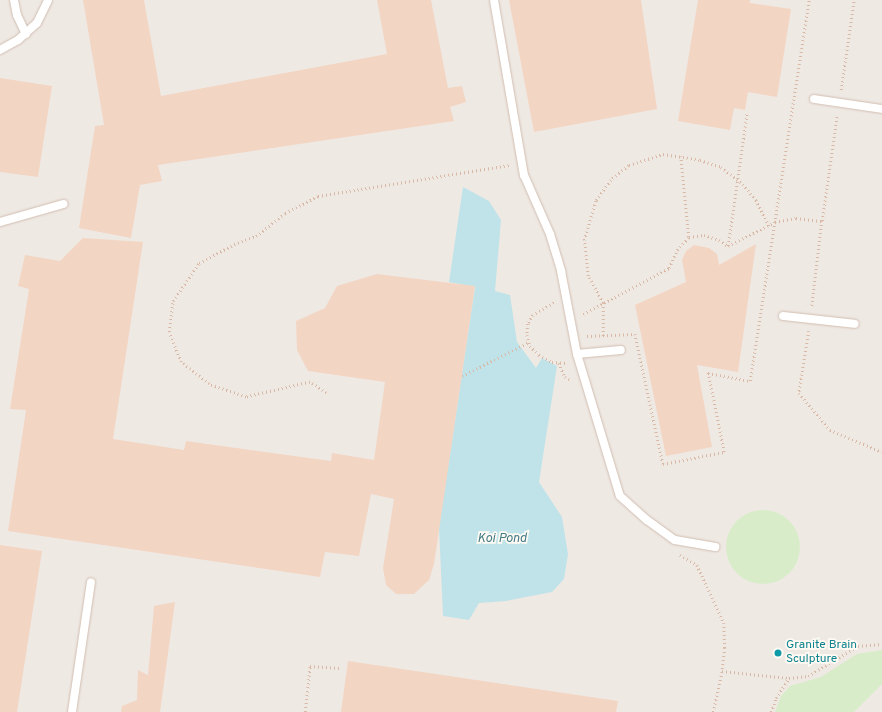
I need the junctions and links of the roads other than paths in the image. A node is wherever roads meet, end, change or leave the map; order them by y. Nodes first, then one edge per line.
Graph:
1 (14, 0) edge
2 (48, 0) edge
3 (494, 0) edge
4 (26, 34) junction
5 (0, 50) edge
6 (814, 99) dead end
7 (882, 109) edge
8 (63, 204) dead end
9 (0, 222) edge
10 (783, 316) dead end
11 (855, 324) dead end
12 (620, 350) dead end
13 (577, 354) junction
14 (715, 547) dead end
15 (91, 582) dead end
16 (72, 712) edge

1 - 4 lane
2 - 4 lane
3 - 13 lane
4 - 5 lane
6 - 7 lane
8 - 9 lane
10 - 11 lane
12 - 13 lane
13 - 14 lane
15 - 16 lane

